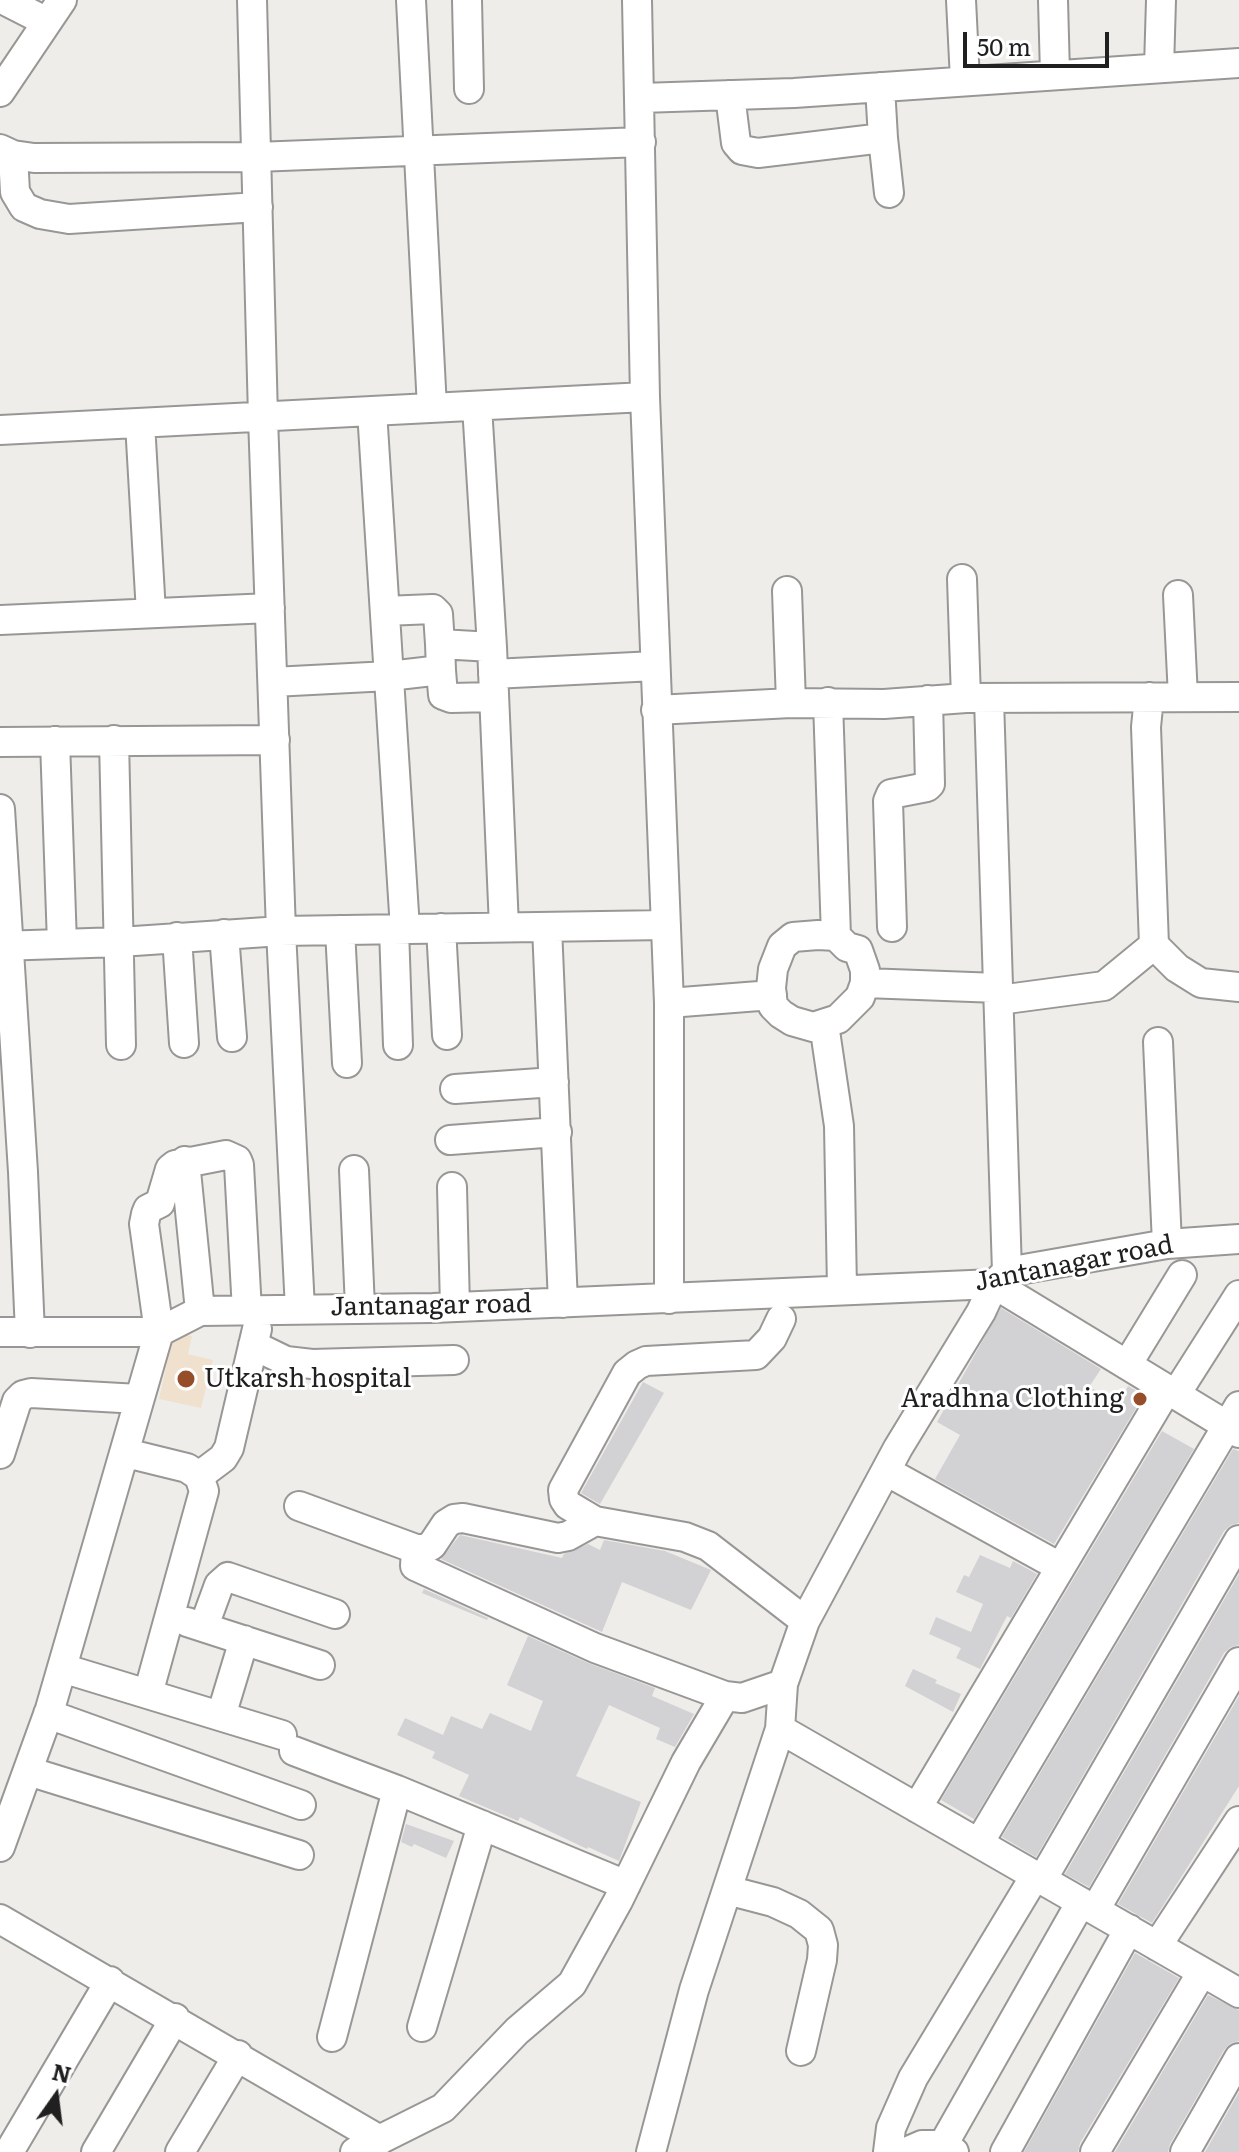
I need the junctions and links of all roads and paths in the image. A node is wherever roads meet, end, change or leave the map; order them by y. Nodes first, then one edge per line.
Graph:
1 (4, 0) edge
2 (252, 0) edge
3 (411, 0) edge
4 (467, 0) edge
5 (637, 0) edge
6 (961, 0) edge
7 (1053, 0) edge
8 (1161, 0) edge
9 (55, 11) edge
10 (1239, 63) edge
11 (1159, 68) junction
12 (1055, 74) junction
13 (5, 75) edge
14 (965, 80) junction
15 (880, 87) junction
16 (469, 89) dead end
17 (730, 95) junction
18 (641, 98) junction
19 (883, 138) junction
20 (641, 142) junction
21 (420, 151) junction
22 (6, 152) edge
23 (256, 157) junction
24 (889, 193) dead end
25 (258, 207) junction
26 (645, 397) junction
27 (477, 406) junction
28 (432, 408) junction
29 (372, 411) junction
30 (263, 417) junction
31 (140, 423) junction
32 (0, 430) edge
33 (962, 579) dead end
34 (787, 591) dead end
35 (1178, 595) dead end
36 (270, 608) junction
37 (385, 611) junction
38 (151, 613) junction
39 (0, 620) edge
40 (440, 657) junction
41 (655, 666) junction
42 (493, 672) junction
43 (389, 676) junction
44 (273, 682) junction
45 (1149, 697) junction
46 (1183, 697) junction
47 (1239, 697) edge
48 (978, 698) junction
49 (928, 700) junction
50 (828, 702) junction
51 (791, 703) junction
52 (656, 710) junction
53 (114, 740) junction
54 (275, 740) junction
55 (55, 741) junction
56 (0, 742) edge
57 (0, 809) edge
58 (666, 925) junction
59 (504, 927) junction
60 (547, 927) junction
61 (892, 927) dead end
62 (441, 928) junction
63 (400, 929) junction
64 (340, 930) junction
65 (281, 931) junction
66 (224, 934) junction
67 (836, 936) junction
68 (177, 937) junction
69 (120, 942) junction
70 (62, 944) junction
71 (1154, 945) junction
72 (5, 946) edge
73 (865, 983) junction
74 (1239, 987) edge
75 (999, 994) junction
76 (772, 995) junction
77 (669, 1003) junction
78 (824, 1024) junction
79 (447, 1035) dead end
80 (232, 1037) dead end
81 (1158, 1042) dead end
82 (184, 1043) dead end
83 (121, 1045) dead end
84 (398, 1045) dead end
85 (347, 1063) dead end
86 (554, 1082) junction
87 (455, 1089) dead end
88 (557, 1132) junction
89 (450, 1140) dead end
90 (185, 1161) junction
91 (354, 1170) dead end
92 (452, 1187) dead end
93 (1239, 1239) edge
94 (1167, 1244) junction
95 (1182, 1275) dead end
96 (1000, 1278) junction
97 (842, 1289) junction
98 (1239, 1295) edge
99 (669, 1299) junction
100 (563, 1303) junction
101 (455, 1307) junction
102 (360, 1308) junction
103 (300, 1309) junction
104 (200, 1311) junction
105 (254, 1311) junction
106 (781, 1319) dead end
107 (0, 1332) edge
108 (159, 1332) junction
109 (30, 1333) junction
110 (253, 1345) junction
111 (454, 1360) dead end
112 (1127, 1365) junction
113 (1171, 1392) junction
114 (139, 1399) junction
115 (1235, 1422) edge
116 (126, 1453) junction
117 (0, 1454) edge
118 (886, 1471) junction
119 (199, 1476) junction
120 (299, 1506) dead end
121 (595, 1521) junction
122 (1239, 1540) edge
123 (416, 1549) junction
124 (1060, 1567) junction
125 (335, 1614) dead end
126 (169, 1618) junction
127 (805, 1621) junction
128 (204, 1626) junction
129 (244, 1640) junction
130 (1239, 1662) edge
131 (320, 1665) dead end
132 (62, 1668) junction
133 (783, 1684) junction
134 (148, 1694) junction
135 (725, 1696) junction
136 (48, 1714) junction
137 (221, 1716) junction
138 (780, 1729) junction
139 (28, 1771) junction
140 (397, 1790) junction
141 (9, 1797) edge
142 (301, 1805) dead end
143 (917, 1808) junction
144 (1239, 1821) edge
145 (482, 1825) junction
146 (979, 1843) junction
147 (0, 1847) edge
148 (299, 1855) dead end
149 (1038, 1878) junction
150 (626, 1885) junction
151 (727, 1890) junction
152 (1088, 1906) junction
153 (0, 1919) edge
154 (1129, 1929) junction
155 (1157, 1946) junction
156 (1202, 1972) junction
157 (110, 1981) junction
158 (1239, 1993) edge
159 (175, 2018) junction
160 (422, 2027) dead end
161 (332, 2037) dead end
162 (801, 2051) dead end
163 (238, 2055) junction
164 (1239, 2058) edge
165 (368, 2146) edge
166 (949, 2149) edge
167 (9, 2152) edge
168 (96, 2152) edge
169 (180, 2152) edge
170 (651, 2152) edge
171 (888, 2152) edge
172 (906, 2152) edge
173 (1005, 2152) edge
174 (1095, 2152) edge
175 (1185, 2152) edge

1 - 9 street
2 - 23 street
3 - 21 street
4 - 16 street
5 - 18 street
6 - 14 street
7 - 12 street
8 - 11 street
9 - 13 street
10 - 11 street
11 - 12 street
12 - 14 street
14 - 15 street
15 - 17 street
15 - 19 street
17 - 18 street
17 - 19 street
18 - 20 street
19 - 24 street
20 - 21 street
20 - 26 street
21 - 23 street
21 - 28 street
22 - 23 street
22 - 25 street
23 - 25 street
25 - 30 street
26 - 27 street
26 - 41 street
27 - 28 street
27 - 42 street
28 - 29 street
29 - 30 street
29 - 37 street
30 - 31 street
30 - 36 street
31 - 32 street
31 - 38 street
33 - 48 street
34 - 51 street
35 - 46 street
36 - 38 street
36 - 44 street
37 - 40 street
37 - 43 street
38 - 39 street
40 - 42 street
40 - 42 street
40 - 43 street
41 - 42 street
41 - 52 street
42 - 59 street
43 - 44 street
43 - 63 street
44 - 54 street
45 - 46 street
45 - 48 street
45 - 71 street
46 - 47 street
48 - 49 street
48 - 75 street
49 - 50 street
49 - 61 street
50 - 51 street
50 - 67 street
51 - 52 street
52 - 58 street
53 - 54 street
53 - 55 street
53 - 69 street
54 - 65 street
55 - 56 street
55 - 70 street
57 - 72 street
58 - 60 street
58 - 77 street
59 - 60 street
59 - 62 street
60 - 86 street
62 - 63 street
62 - 79 street
63 - 64 street
63 - 84 street
64 - 65 street
64 - 85 street
65 - 66 street
65 - 103 street
66 - 68 street
66 - 80 street
67 - 73 street
67 - 76 street
68 - 69 street
68 - 82 street
69 - 70 street
69 - 83 street
70 - 72 street
71 - 74 street
71 - 75 street
72 - 109 street
73 - 75 street
73 - 78 street
75 - 96 street
76 - 77 street
76 - 78 street
77 - 99 street
78 - 97 street
81 - 94 street
86 - 87 street
86 - 88 street
88 - 89 street
88 - 100 street
90 - 104 street
90 - 105 street
90 - 108 street
91 - 102 street
92 - 101 street
93 - 94 street, Jantanagar road
94 - 96 street, Jantanagar road
95 - 112 street
96 - 97 street, Jantanagar road
96 - 112 street
96 - 118 street
97 - 99 street, Jantanagar road
98 - 113 street
99 - 100 street, Jantanagar road
100 - 101 street, Jantanagar road
101 - 102 street, Jantanagar road
102 - 103 street, Jantanagar road
103 - 105 street, Jantanagar road
104 - 105 street, Jantanagar road
104 - 108 street, Jantanagar road
105 - 110 street
106 - 121 street
107 - 109 street
108 - 109 street
108 - 114 street
110 - 111 street
110 - 119 street
112 - 113 street
113 - 115 street
113 - 124 street
114 - 116 street
114 - 117 street
115 - 146 street
116 - 119 street
116 - 132 street
118 - 124 street
118 - 127 street
119 - 126 street
120 - 123 street
121 - 123 street
121 - 127 street
122 - 149 street
123 - 135 street
124 - 143 street
125 - 128 street
126 - 128 street
126 - 134 street
127 - 133 street
128 - 129 street
129 - 131 street
129 - 137 street
130 - 152 street
132 - 134 street
132 - 136 street
133 - 135 street
133 - 138 street
134 - 137 street
135 - 150 street
136 - 139 street
136 - 142 street
137 - 140 street
138 - 143 street
138 - 151 street
139 - 141 street
139 - 148 street
140 - 145 street
140 - 161 street
141 - 147 street
143 - 146 street
144 - 155 street
145 - 150 street
145 - 160 street
146 - 149 street
149 - 152 street
149 - 171 street
150 - 165 street
151 - 162 street
151 - 170 street
152 - 154 street
152 - 166 street
153 - 157 street
154 - 155 street
154 - 173 street
155 - 156 street
156 - 158 street
156 - 174 street
157 - 159 street
157 - 167 street
159 - 163 street
159 - 168 street
163 - 165 street
163 - 169 street
164 - 175 street
166 - 172 street

